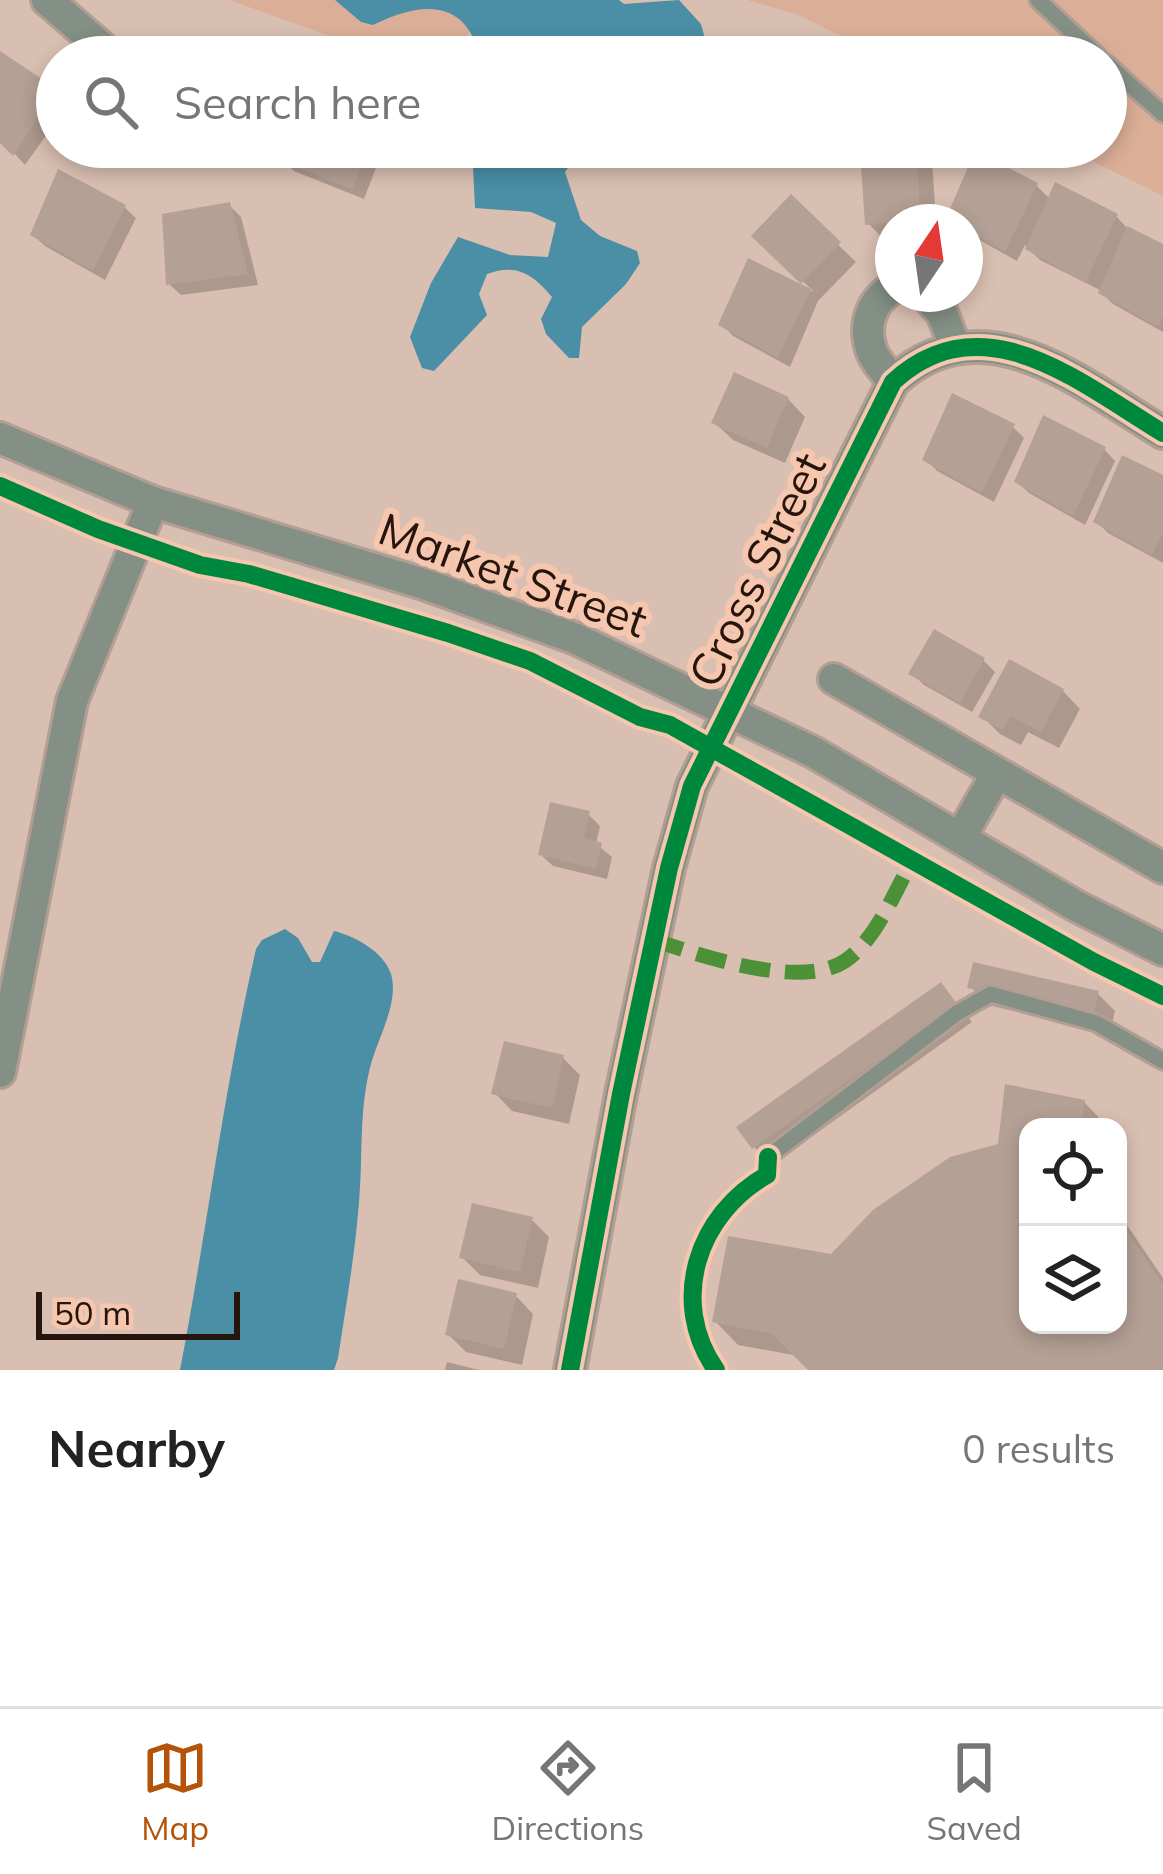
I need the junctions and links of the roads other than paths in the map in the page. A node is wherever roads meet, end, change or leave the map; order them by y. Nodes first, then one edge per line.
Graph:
1 (47, 0) edge
2 (1038, 0) edge
3 (89, 36) edge
4 (1077, 36) edge
5 (1127, 82) edge
6 (1163, 114) edge
7 (875, 303) edge
8 (941, 312) edge
9 (956, 346) junction
10 (893, 382) junction
11 (1163, 433) edge
12 (0, 438) edge
13 (153, 502) junction
14 (834, 679) dead end
15 (732, 711) junction
16 (996, 775) junction
17 (960, 838) junction
18 (1163, 868) edge
19 (1163, 950) edge
20 (1163, 1060) edge
21 (0, 1072) edge
22 (768, 1157) dead end
23 (570, 1370) edge

1 - 3 street
2 - 4 lane
5 - 6 lane
7 - 10 street
8 - 9 street
9 - 10 street
9 - 11 street
10 - 15 street, Cross Street
12 - 13 street, Market Street
13 - 15 street, Market Street
13 - 21 street
14 - 16 street
15 - 17 street, Market Street
15 - 23 street, Cross Street
16 - 17 street
16 - 18 street
17 - 19 street, Market Street
20 - 22 lane

